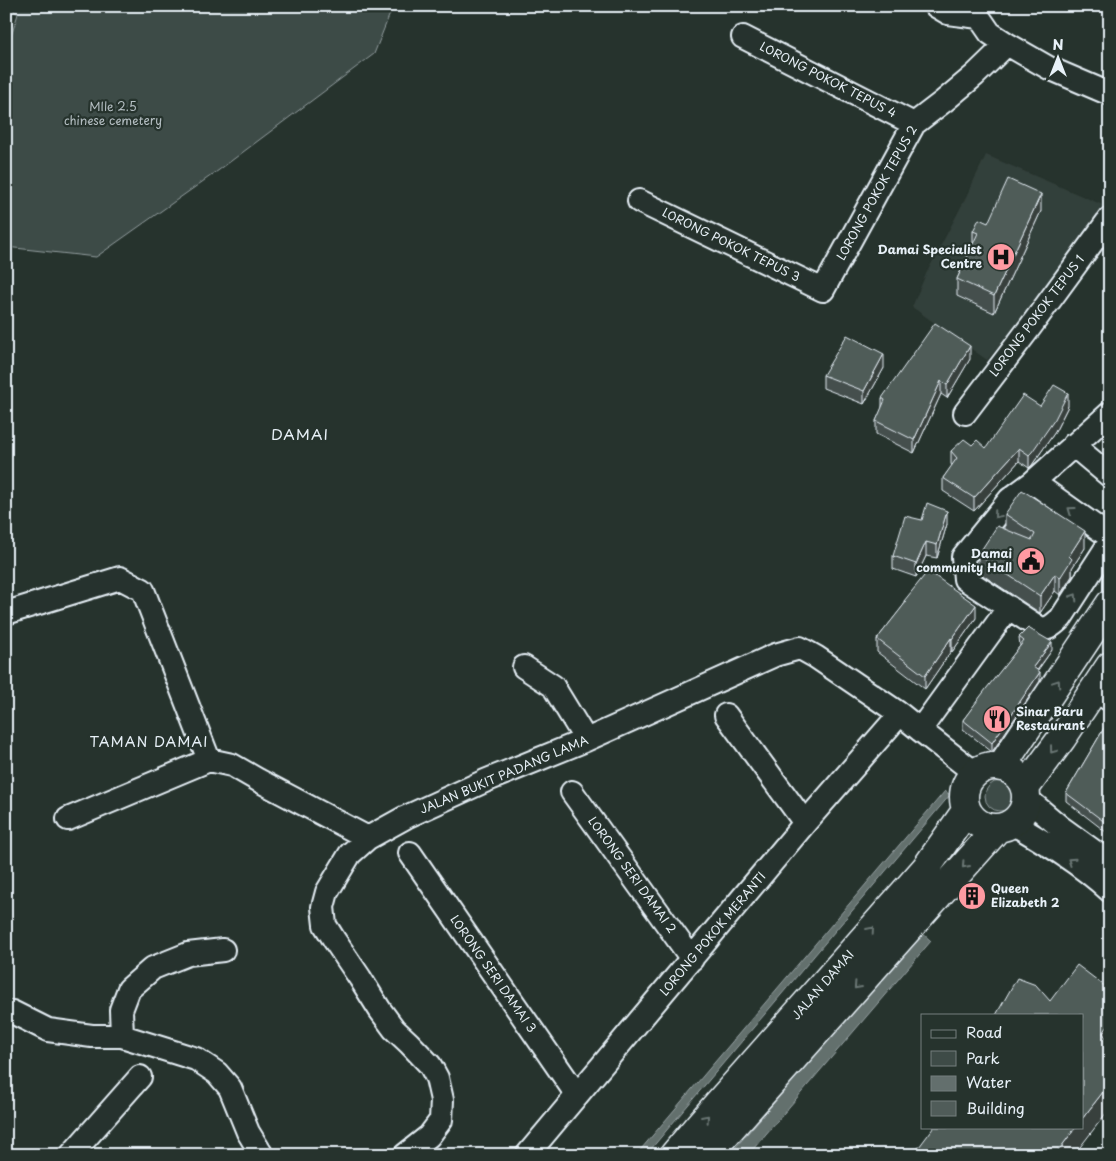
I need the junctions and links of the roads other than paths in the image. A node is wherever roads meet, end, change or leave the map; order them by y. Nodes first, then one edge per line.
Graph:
1 (936, 6) edge
2 (984, 11) edge
3 (743, 37) dead end
4 (1007, 44) junction
5 (1110, 94) edge
6 (914, 124) junction
7 (639, 201) dead end
8 (1110, 218) edge
9 (824, 290) joint
10 (964, 413) dead end
11 (1108, 418) edge
12 (1073, 445) junction
13 (1110, 476) edge
14 (1033, 482) junction
15 (1110, 537) edge
16 (1110, 542) edge
17 (1110, 604) edge
18 (1009, 607) junction
19 (6, 613) edge
20 (524, 666) dead end
21 (1110, 666) edge
22 (1102, 695) edge
23 (900, 714) junction
24 (726, 715) dead end
25 (920, 730) junction
26 (586, 740) junction
27 (209, 760) junction
28 (1001, 767) junction
29 (975, 773) junction
30 (572, 792) dead end
31 (1025, 793) junction
32 (966, 811) junction
33 (68, 819) dead end
34 (805, 823) junction
35 (1004, 826) junction
36 (368, 838) junction
37 (410, 853) dead end
38 (1110, 864) edge
39 (1110, 891) edge
40 (223, 950) dead end
41 (692, 959) junction
42 (6, 1012) edge
43 (122, 1036) junction
44 (140, 1077) dead end
45 (577, 1095) junction
46 (71, 1155) edge
47 (262, 1155) edge
48 (405, 1155) edge
49 (527, 1155) edge
50 (674, 1155) edge
51 (707, 1155) edge

1 - 2 street
2 - 4 street
3 - 6 street, LORONG POKOK TEPUS 4
4 - 5 street
4 - 6 street, LORONG POKOK TEPUS 2
6 - 9 street, LORONG POKOK TEPUS 2
7 - 9 street, LORONG POKOK TEPUS 3
8 - 10 street, LORONG POKOK TEPUS 1
11 - 12 street
12 - 13 street
12 - 14 street
15 -> 14 street
14 -> 18 street
18 -> 16 street
28 -> 17 main road
18 - 25 street
19 - 27 street
20 - 26 street
21 - 22 main road
22 -> 31 main road
23 - 25 street, JALAN BUKIT PADANG LAMA
23 - 26 street, JALAN BUKIT PADANG LAMA
23 - 34 street, LORONG POKOK MERANTI
24 - 34 street
25 - 29 street, JALAN BUKIT PADANG LAMA
26 - 36 street, JALAN BUKIT PADANG LAMA
27 - 33 street
27 - 36 street
28 - 29 main road
28 - 31 main road
29 - 32 main road
30 - 41 street, LORONG SERI DAMAI 2
31 - 35 main road
31 - 38 street
32 - 35 main road
50 -> 32 main road, JALAN DAMAI
34 - 41 street, LORONG POKOK MERANTI
39 -> 35 street
35 -> 51 main road, JALAN DAMAI
36 - 48 street, JALAN BUKIT PADANG LAMA
37 - 45 street, LORONG SERI DAMAI 3
40 - 43 street
41 - 45 street, LORONG POKOK MERANTI
42 - 43 street
43 - 47 street
44 - 46 street
45 - 49 street, LORONG POKOK MERANTI

